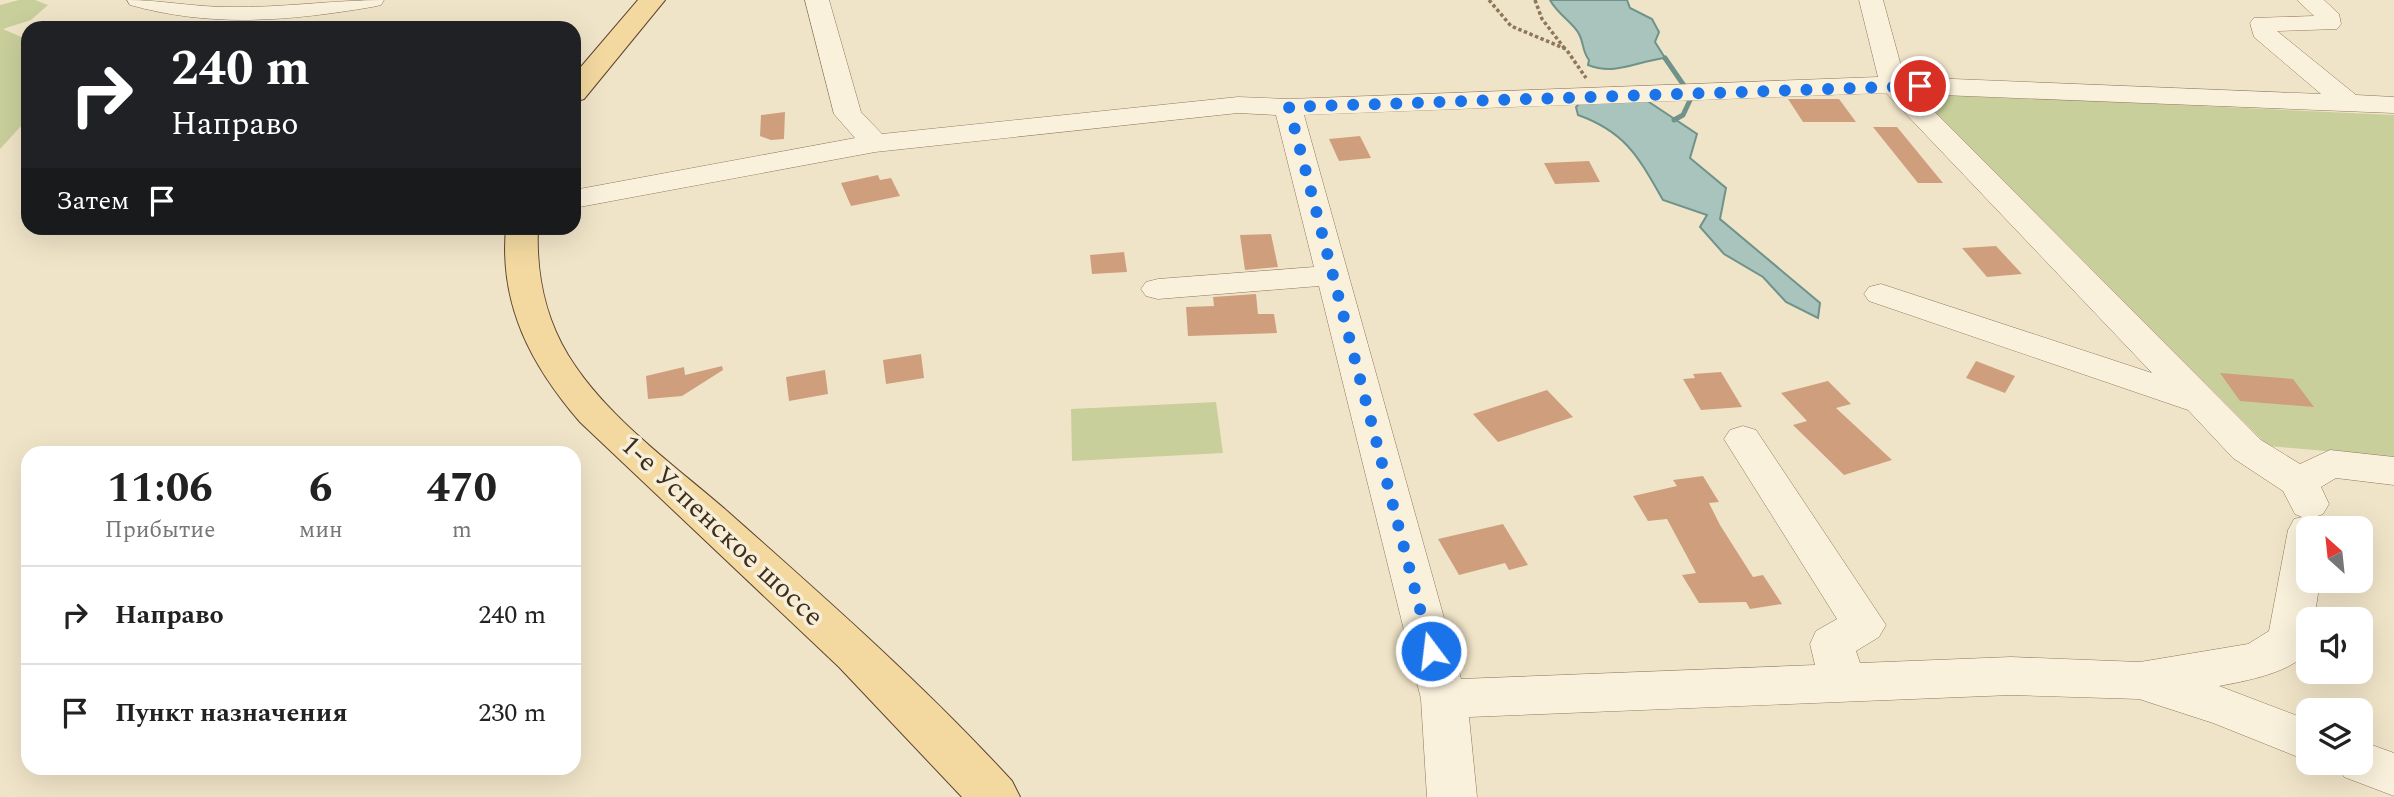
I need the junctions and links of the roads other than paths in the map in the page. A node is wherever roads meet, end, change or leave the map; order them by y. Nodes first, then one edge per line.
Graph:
1 (139, 0) edge
2 (372, 0) edge
3 (652, 0) edge
4 (817, 0) edge
5 (1871, 0) edge
6 (2309, 0) edge
7 (581, 85) edge
8 (1893, 85) junction
9 (2347, 103) junction
10 (2394, 105) edge
11 (1289, 107) junction
12 (875, 143) junction
13 (581, 198) edge
14 (521, 235) edge
15 (1332, 275) junction
16 (1158, 289) dead end
17 (1881, 294) dead end
18 (2202, 402) junction
19 (1743, 439) dead end
20 (2394, 471) edge
21 (2299, 482) junction
22 (2311, 516) edge
23 (2297, 593) edge
24 (2139, 680) junction
25 (1843, 683) junction
26 (1444, 699) junction
27 (2296, 736) edge
28 (2373, 767) edge
29 (2394, 775) edge
30 (994, 797) edge
31 (1452, 797) edge

1 - 2 street
3 - 7 main road
4 - 12 street
5 - 8 street
6 - 9 street
8 - 9 street
8 - 11 street
8 - 18 street
9 - 10 street
11 - 12 street
11 - 15 street
12 - 13 street
14 - 30 main road, 1-е Успенское шоссе
15 - 16 street
15 - 26 street
17 - 18 street
18 - 21 street
19 - 25 street
20 - 21 street
21 - 22 street
23 - 24 street
24 - 25 street
24 - 27 street
25 - 26 street
26 - 31 street
28 - 29 street

